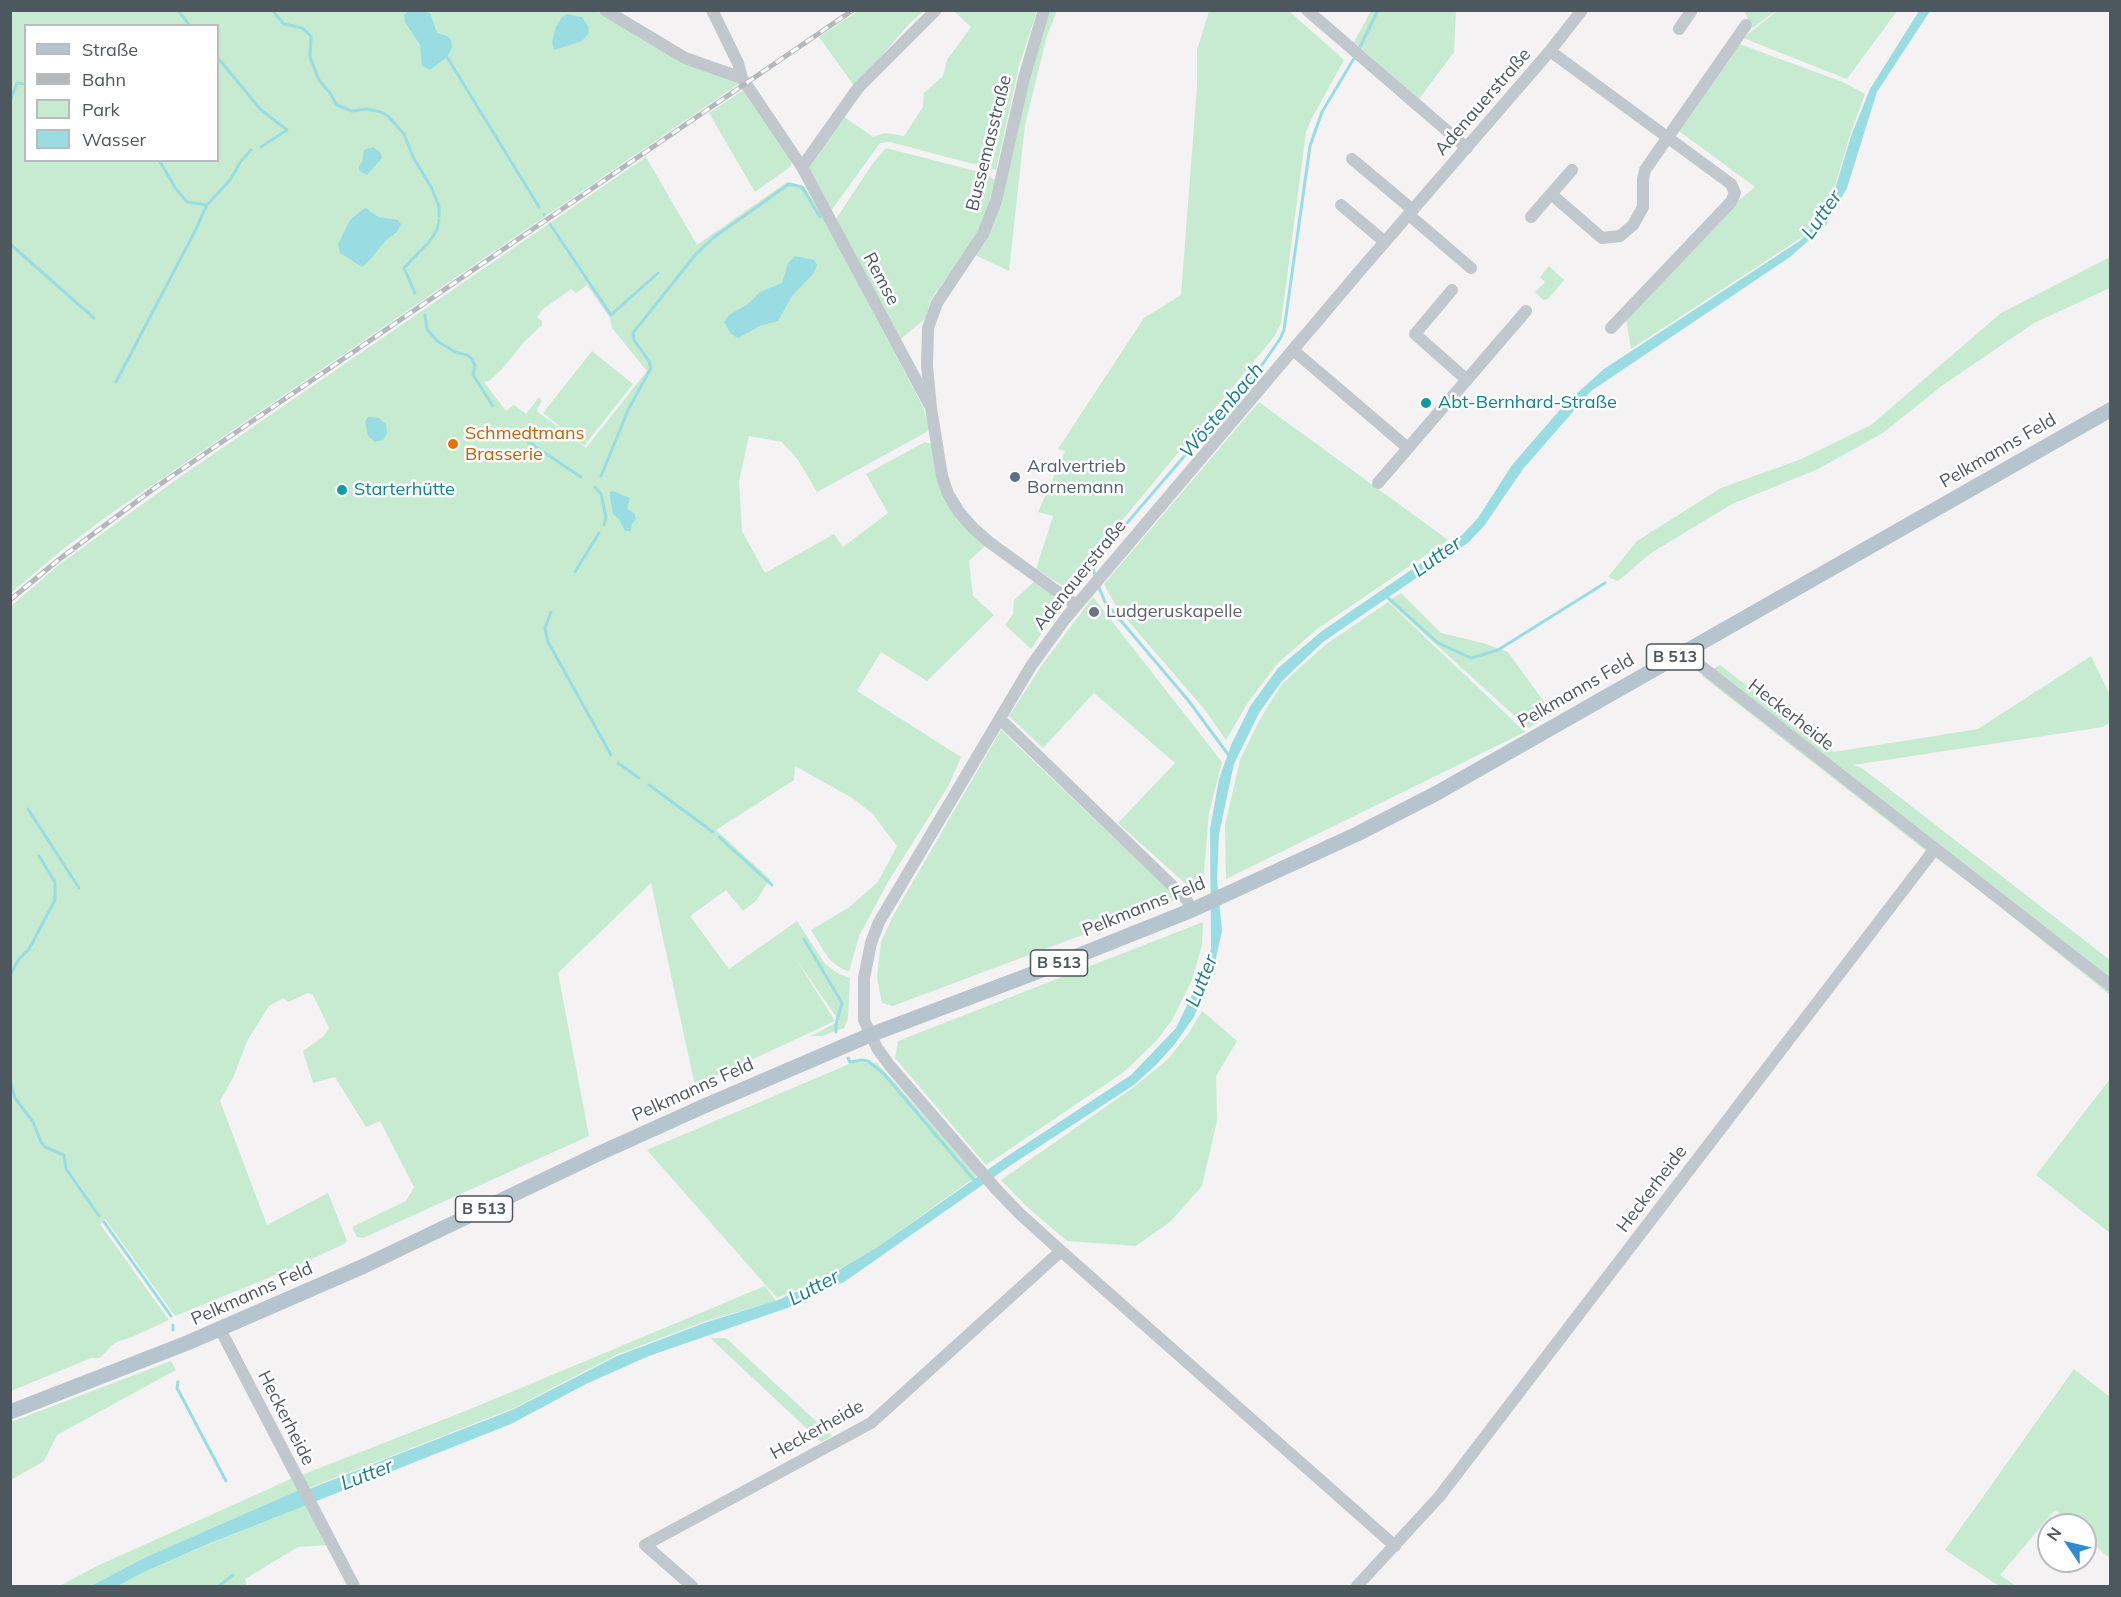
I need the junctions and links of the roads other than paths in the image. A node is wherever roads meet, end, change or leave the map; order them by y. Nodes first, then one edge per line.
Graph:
1 (605, 10) edge
2 (712, 10) edge
3 (936, 10) edge
4 (1044, 10) edge
5 (1307, 10) edge
6 (1582, 10) edge
7 (1692, 10) edge
8 (1746, 25) dead end
9 (1679, 29) dead end
10 (1550, 51) junction
11 (742, 78) junction
12 (1668, 138) junction
13 (1467, 148) junction
14 (1352, 159) dead end
15 (802, 167) junction
16 (1572, 170) dead end
17 (1551, 194) junction
18 (1341, 205) dead end
19 (1411, 212) junction
20 (1531, 216) dead end
21 (1385, 242) junction
22 (1471, 268) dead end
23 (1452, 290) dead end
24 (1526, 311) dead end
25 (1611, 328) dead end
26 (1293, 350) junction
27 (1467, 380) junction
28 (931, 408) junction
29 (2110, 410) edge
30 (1408, 448) junction
31 (1378, 483) dead end
32 (1076, 605) junction
33 (1683, 652) junction
34 (1000, 719) junction
35 (1934, 850) junction
36 (1197, 907) junction
37 (2110, 985) edge
38 (870, 1035) junction
39 (1061, 1251) junction
40 (220, 1329) junction
41 (13, 1412) edge
42 (1395, 1546) junction
43 (354, 1587) edge
44 (692, 1587) edge
45 (1357, 1587) edge

1 - 11 street
2 - 11 street, Remse
3 - 15 street
4 - 28 street, Bussemasstraße
5 - 13 street
6 - 10 street, Adenauerstraße
7 - 9 street
8 - 12 street
10 - 12 street
10 - 13 street, Adenauerstraße
11 - 15 street, Remse
12 - 17 street
12 - 25 street
13 - 19 street, Adenauerstraße
14 - 19 street
15 - 28 street, Remse
16 - 17 street
17 - 20 street
18 - 21 street
19 - 21 street, Adenauerstraße
19 - 22 street
21 - 26 street, Adenauerstraße
23 - 27 street
24 - 27 street
26 - 30 street
26 - 32 street, Adenauerstraße
27 - 30 street
28 - 32 street, Bussemasstraße
29 - 33 main road, Pelkmanns Feld / B 513
30 - 31 street
32 - 34 street, Adenauerstraße
33 - 35 street, Heckerheide
33 - 36 main road, Pelkmanns Feld / B 513
34 - 36 street
34 - 38 street, Adenauerstraße
35 - 37 street, Heckerheide
35 - 42 street, Heckerheide
36 - 38 main road, Pelkmanns Feld / B 513
38 - 39 street
38 - 40 main road, Pelkmanns Feld / B 513
39 - 42 street
39 - 44 street, Heckerheide
40 - 41 main road, Pelkmanns Feld / B 513
40 - 43 street, Heckerheide
42 - 45 street, Heckerheide

